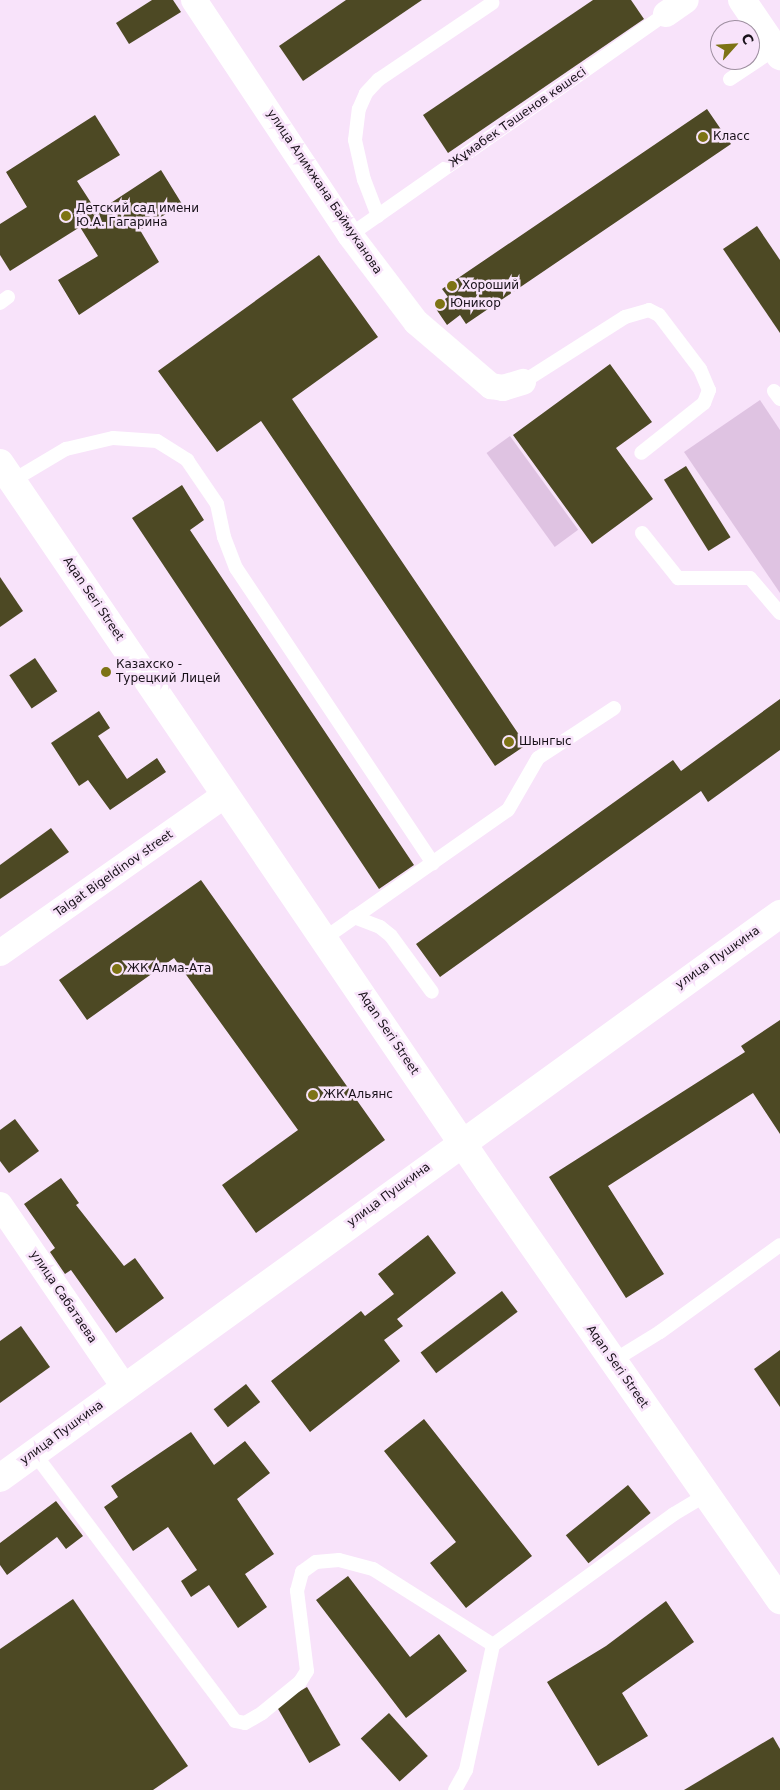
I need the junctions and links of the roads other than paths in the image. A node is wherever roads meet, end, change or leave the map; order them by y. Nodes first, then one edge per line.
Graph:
1 (194, 0) edge
2 (742, 0) edge
3 (492, 3) dead end
4 (676, 7) edge
5 (778, 52) edge
6 (730, 79) dead end
7 (378, 216) junction
8 (350, 235) junction
9 (523, 382) joint
10 (641, 453) dead end
11 (5, 474) edge
12 (642, 534) dead end
13 (780, 613) edge
14 (614, 708) dead end
15 (226, 794) junction
16 (433, 863) junction
17 (780, 914) edge
18 (354, 918) junction
19 (325, 938) junction
20 (0, 954) edge
21 (432, 992) dead end
22 (462, 1141) junction
23 (0, 1205) edge
24 (780, 1246) edge
25 (613, 1361) junction
26 (125, 1388) junction
27 (34, 1453) junction
28 (0, 1478) edge
29 (707, 1494) junction
30 (780, 1600) edge
31 (493, 1645) junction
32 (455, 1790) edge

1 - 8 street, улица Алимжана Баймуканова
2 - 5 street
3 - 7 lane
4 - 7 lane, Жұмабек Тәшенов көшесі
5 - 6 lane
7 - 8 lane, Жұмабек Тәшенов көшесі
8 - 9 street, улица Алимжана Баймуканова
9 - 10 lane
11 - 15 street, Aqan Seri Street
11 - 16 lane
12 - 13 lane
14 - 16 lane
15 - 19 street, Aqan Seri Street
15 - 20 street, Talgat Bigeldinov street
16 - 18 lane
17 - 22 street, улица Пушкина
18 - 19 lane
18 - 21 lane
19 - 22 street, Aqan Seri Street
22 - 25 street, Aqan Seri Street
22 - 26 street, улица Пушкина
23 - 26 street, улица Сабатаева
24 - 25 lane
25 - 29 street, Aqan Seri Street
26 - 27 street, улица Пушкина
27 - 28 street, улица Пушкина
27 - 31 lane
29 - 30 street, Aqan Seri Street
29 - 31 lane
31 - 32 lane

